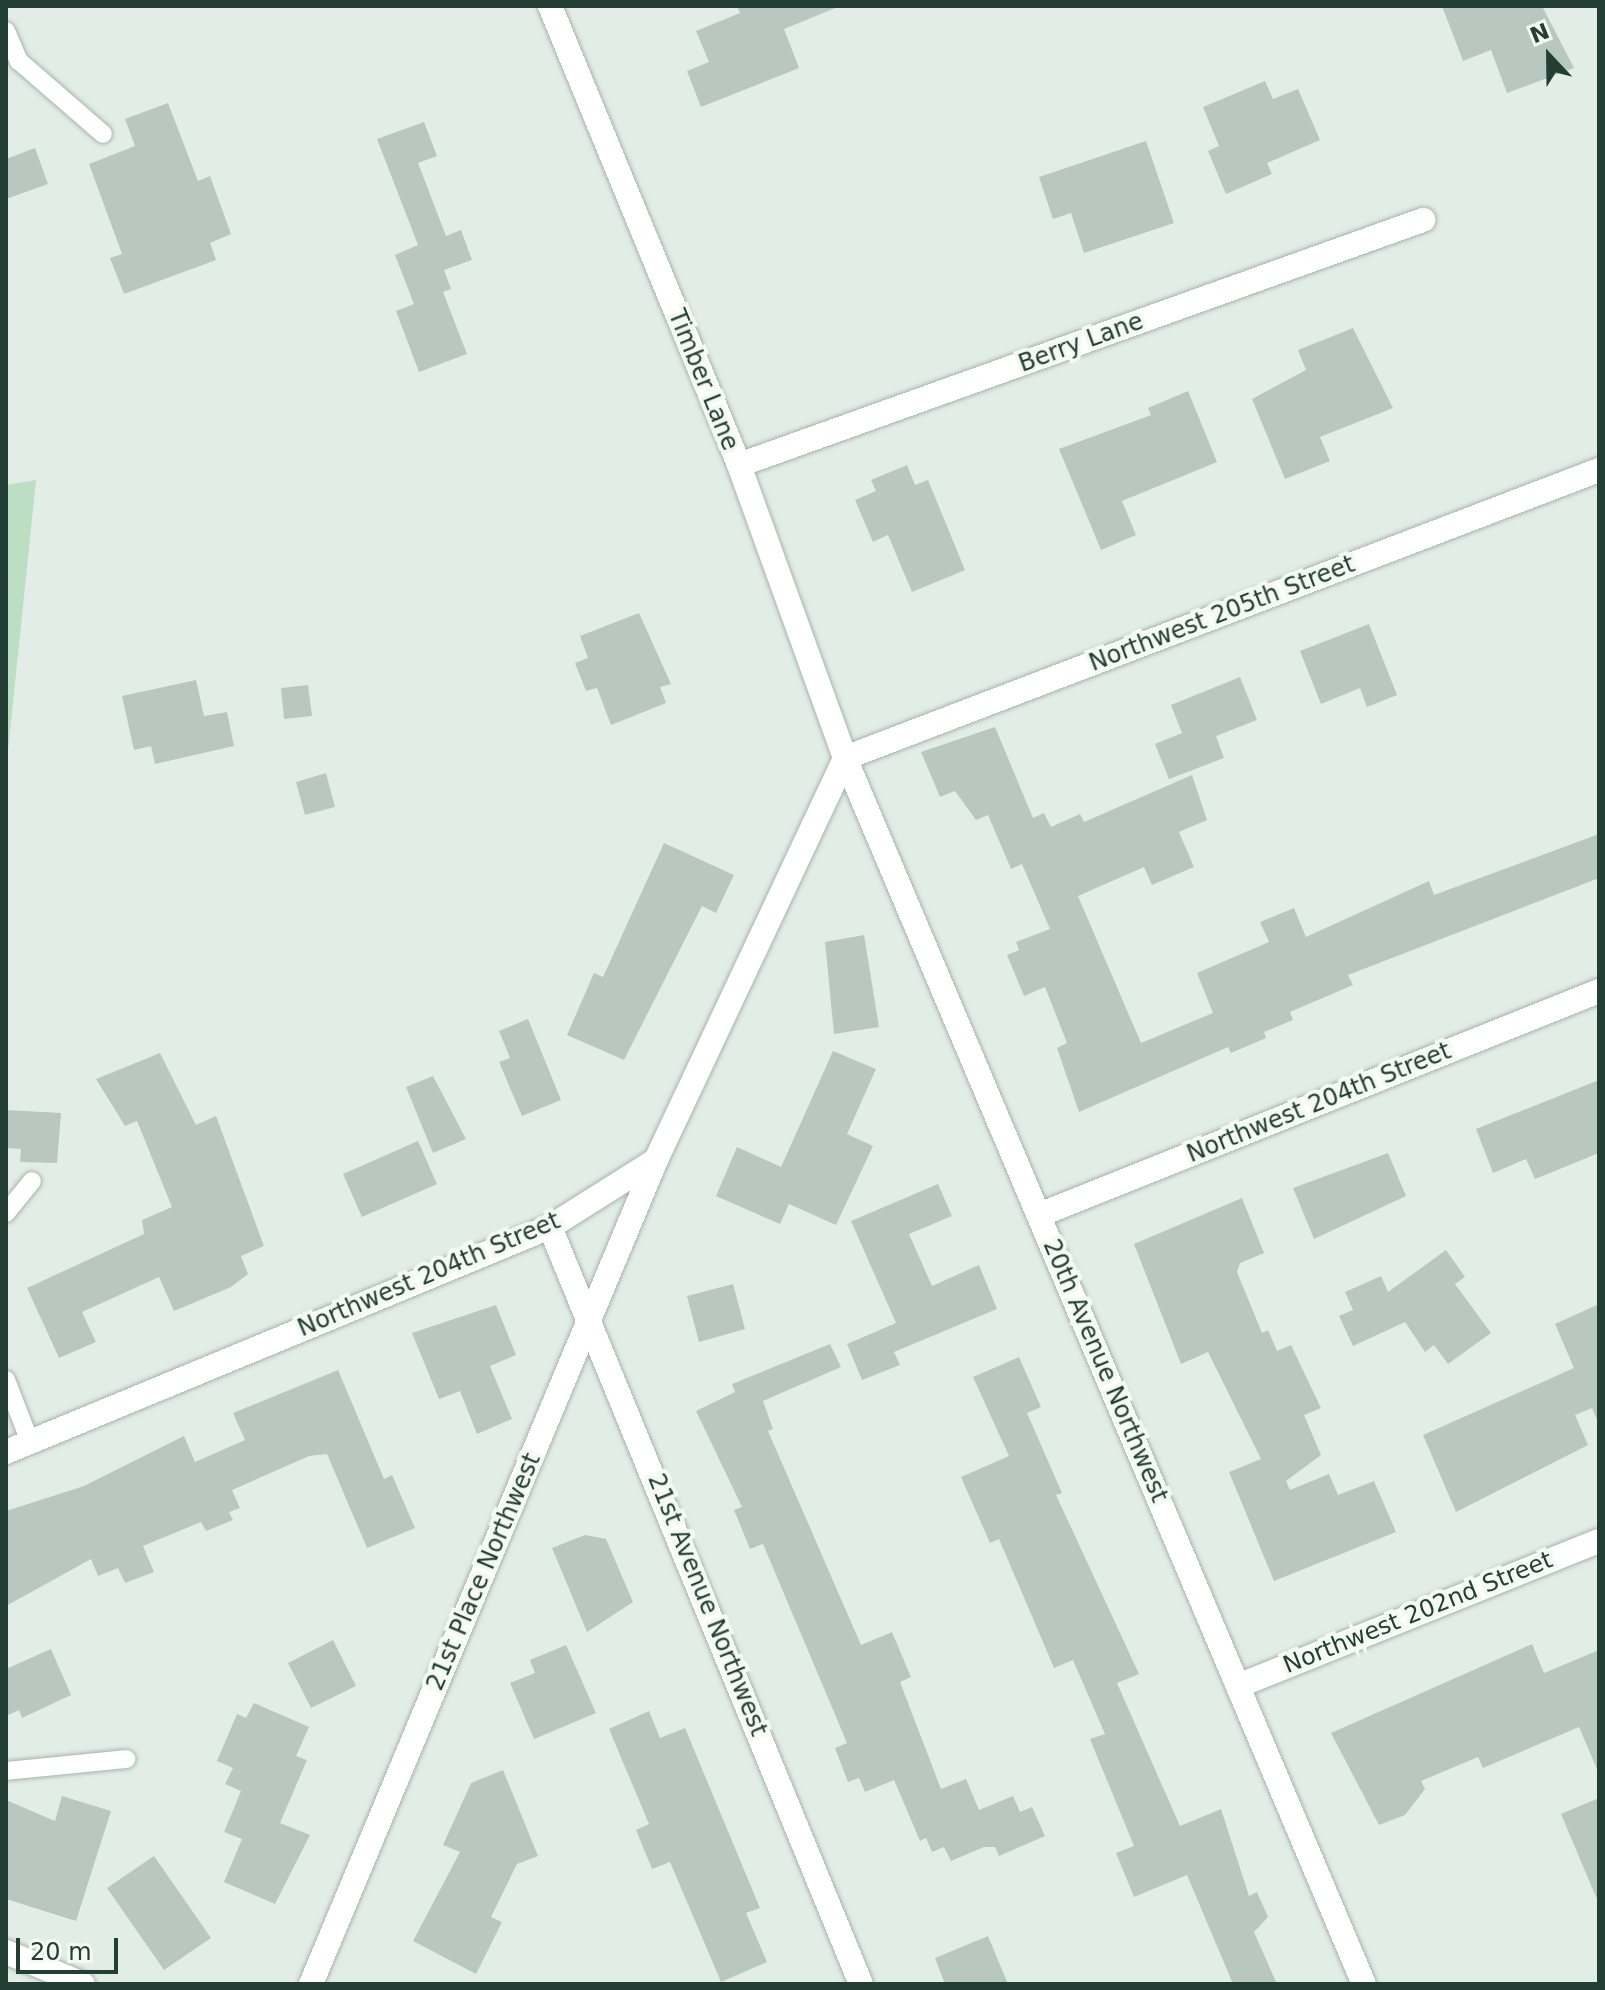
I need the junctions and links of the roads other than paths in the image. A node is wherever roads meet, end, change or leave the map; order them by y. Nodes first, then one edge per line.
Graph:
1 (550, 6) edge
2 (6, 31) edge
3 (103, 134) dead end
4 (1423, 220) dead end
5 (739, 465) junction
6 (1599, 470) edge
7 (845, 758) junction
8 (1599, 991) edge
9 (656, 1160) junction
10 (32, 1181) dead end
11 (6, 1213) edge
12 (1039, 1215) junction
13 (550, 1227) junction
14 (591, 1319) junction
15 (6, 1380) edge
16 (30, 1442) junction
17 (6, 1452) edge
18 (1599, 1541) edge
19 (1238, 1686) junction
20 (126, 1759) dead end
21 (6, 1771) edge
22 (6, 1952) edge
23 (83, 1984) edge
24 (311, 1984) edge
25 (861, 1984) edge
26 (1364, 1984) edge

1 - 5 street, Timber Lane
2 - 3 lane
4 - 5 street, Berry Lane
5 - 7 street, Timber Lane
6 - 7 street, Northwest 205th Street
7 - 9 street
7 - 12 street, 20th Avenue Northwest
8 - 12 street, Northwest 204th Street
9 - 13 street, Northwest 204th Street
9 - 14 street, 21st Place Northwest
10 - 11 lane
12 - 19 street, 20th Avenue Northwest
13 - 14 street, 21st Avenue Northwest
13 - 16 street, Northwest 204th Street
14 - 24 street, 21st Place Northwest
14 - 25 street, 21st Avenue Northwest
15 - 16 lane
16 - 17 street, Northwest 204th Street
18 - 19 street, Northwest 202nd Street
19 - 26 street, 20th Avenue Northwest
20 - 21 lane
22 - 23 street

